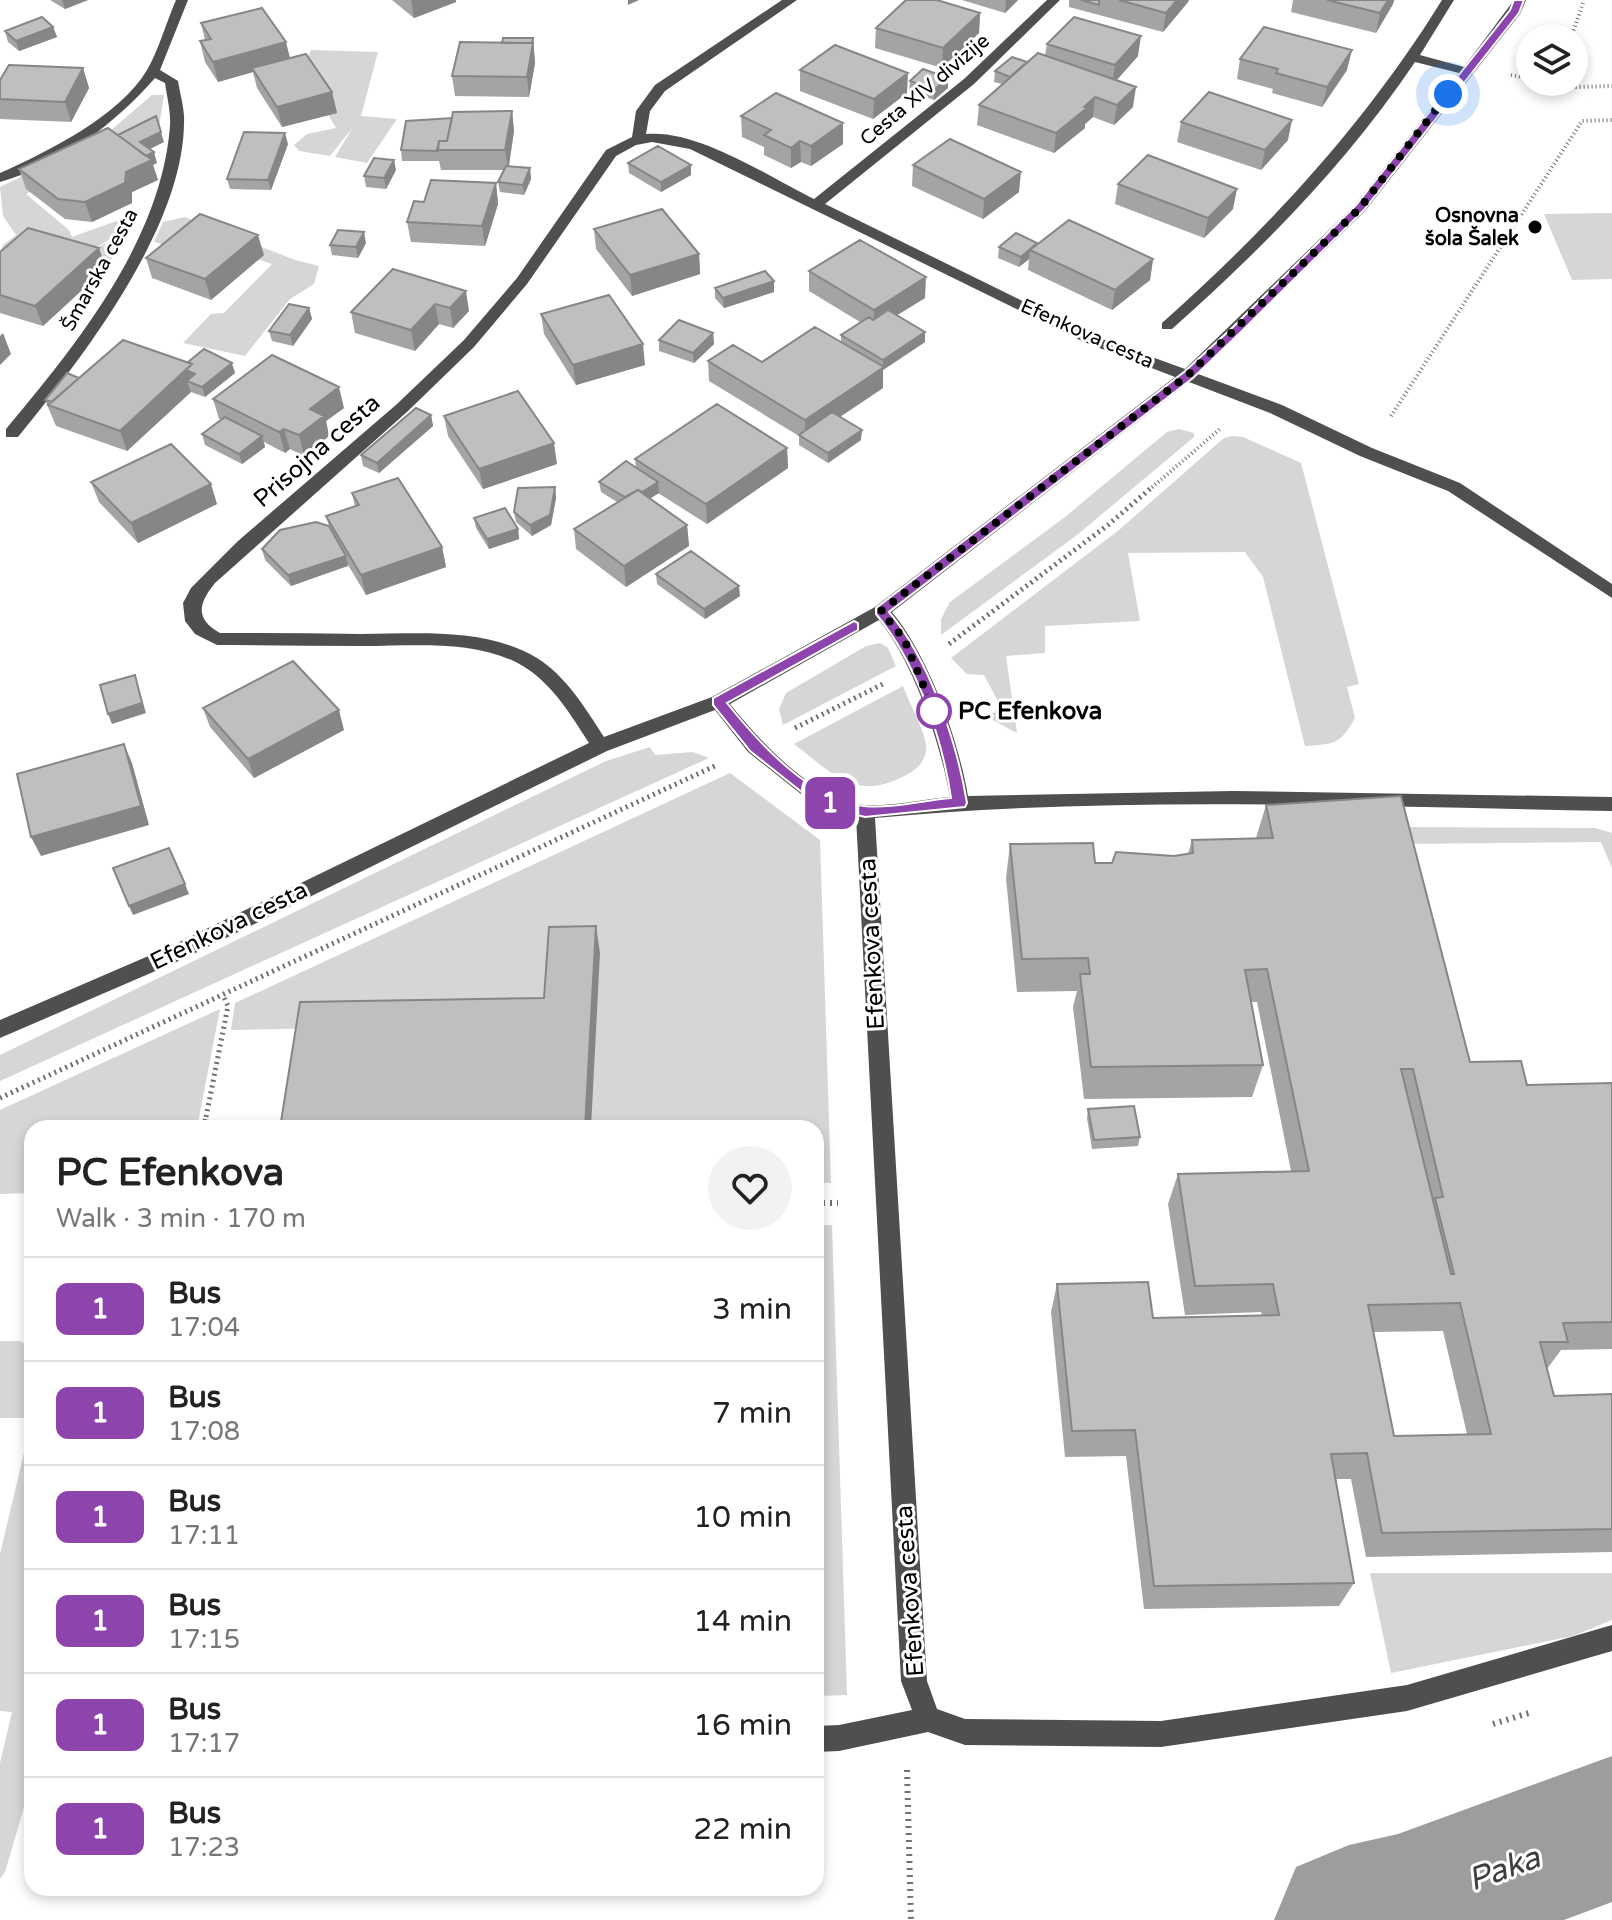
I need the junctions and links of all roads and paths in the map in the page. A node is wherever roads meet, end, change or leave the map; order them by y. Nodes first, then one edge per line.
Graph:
1 (182, 0) edge
2 (791, 0) edge
3 (1054, 0) edge
4 (1448, 0) edge
5 (1520, 0) edge
6 (1584, 0) edge
7 (1576, 24) edge
8 (1415, 58) junction
9 (1466, 71) junction
10 (153, 72) junction
11 (1612, 86) edge
12 (1588, 87) edge
13 (1612, 120) edge
14 (639, 138) junction
15 (0, 178) edge
16 (816, 204) junction
17 (1167, 326) dead end
18 (1188, 375) junction
19 (1391, 416) dead end
20 (1226, 423) dead end
21 (12, 433) dead end
22 (1612, 592) edge
23 (881, 611) junction
24 (916, 668) junction
25 (718, 702) junction
26 (600, 746) junction
27 (755, 747) junction
28 (960, 803) junction
29 (1612, 804) edge
30 (865, 812) junction
31 (223, 995) junction
32 (0, 1029) edge
33 (0, 1098) edge
34 (206, 1120) edge
35 (824, 1203) edge
36 (838, 1203) dead end
37 (1612, 1638) edge
38 (928, 1719) junction
39 (824, 1739) edge
40 (905, 1770) dead end
41 (911, 1920) edge

1 - 10 street
2 - 14 street
3 - 16 street, Cesta XIV divizije
4 - 8 street, Efenkova cesta
5 - 9 street
6 - 7 path
8 - 9 street
8 - 17 street, Efenkova cesta
9 - 18 street
10 - 15 street
10 - 21 street, Šmarska cesta
11 - 12 path
13 - 19 path
14 - 16 street, Efenkova cesta
14 - 26 street, Prisojna cesta
16 - 18 street, Efenkova cesta
18 - 22 street
18 - 23 street, Efenkova cesta
20 - 24 path
23 - 24 street
23 - 25 street, Efenkova cesta
24 - 27 path
24 - 28 street
25 - 26 street, Efenkova cesta
25 - 27 street
26 - 32 street, Efenkova cesta
27 - 30 street
27 - 31 path
28 - 29 street
28 - 30 street
30 - 38 street, Efenkova cesta
31 - 33 path
31 - 34 path
35 - 36 path
37 - 38 street
38 - 39 street
40 - 41 path

